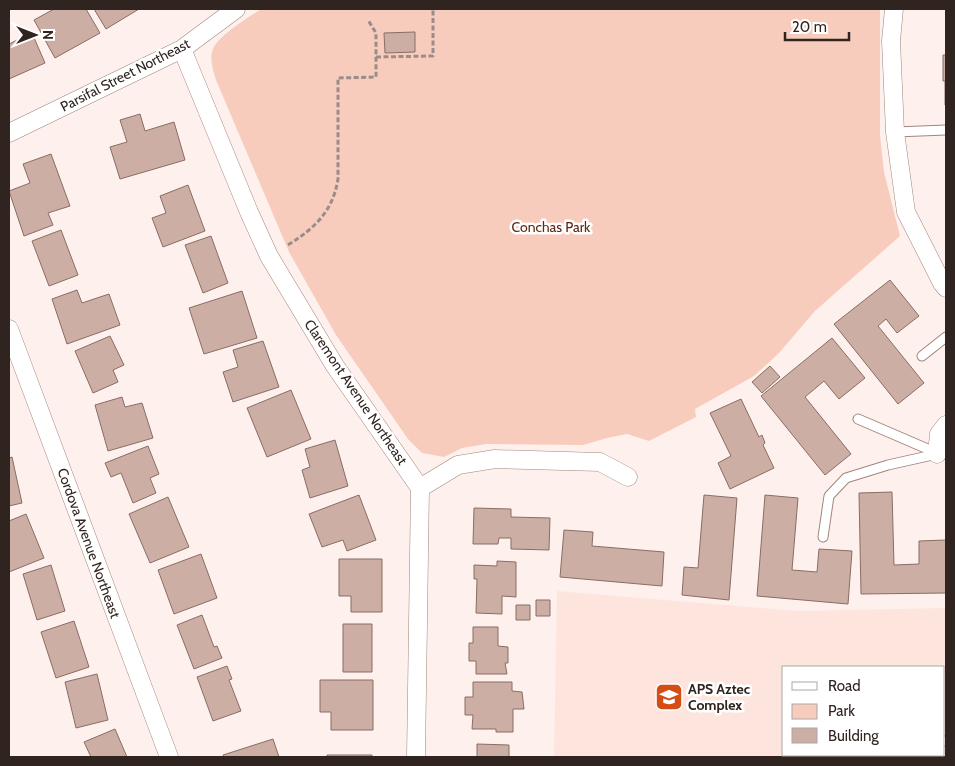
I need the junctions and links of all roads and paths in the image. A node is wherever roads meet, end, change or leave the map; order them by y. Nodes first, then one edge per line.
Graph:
1 (236, 9) edge
2 (433, 9) edge
3 (894, 9) edge
4 (368, 20) dead end
5 (182, 49) junction
6 (376, 57) junction
7 (946, 130) edge
8 (895, 132) junction
9 (9, 133) edge
10 (288, 245) dead end
11 (946, 288) edge
12 (9, 329) edge
13 (946, 337) edge
14 (922, 356) dead end
15 (858, 419) dead end
16 (946, 425) edge
17 (937, 454) junction
18 (628, 477) dead end
19 (420, 488) junction
20 (823, 537) dead end
21 (169, 757) edge
22 (416, 757) edge

1 - 5 street, Parsifal Street Northeast
2 - 6 path
3 - 8 street
4 - 6 path
5 - 9 street, Parsifal Street Northeast
5 - 19 street, Claremont Avenue Northeast
6 - 10 path
7 - 8 lane
8 - 11 street
12 - 21 street, Cordova Avenue Northeast
13 - 14 lane
15 - 17 lane
16 - 17 street
17 - 20 lane
18 - 19 street
19 - 22 street

